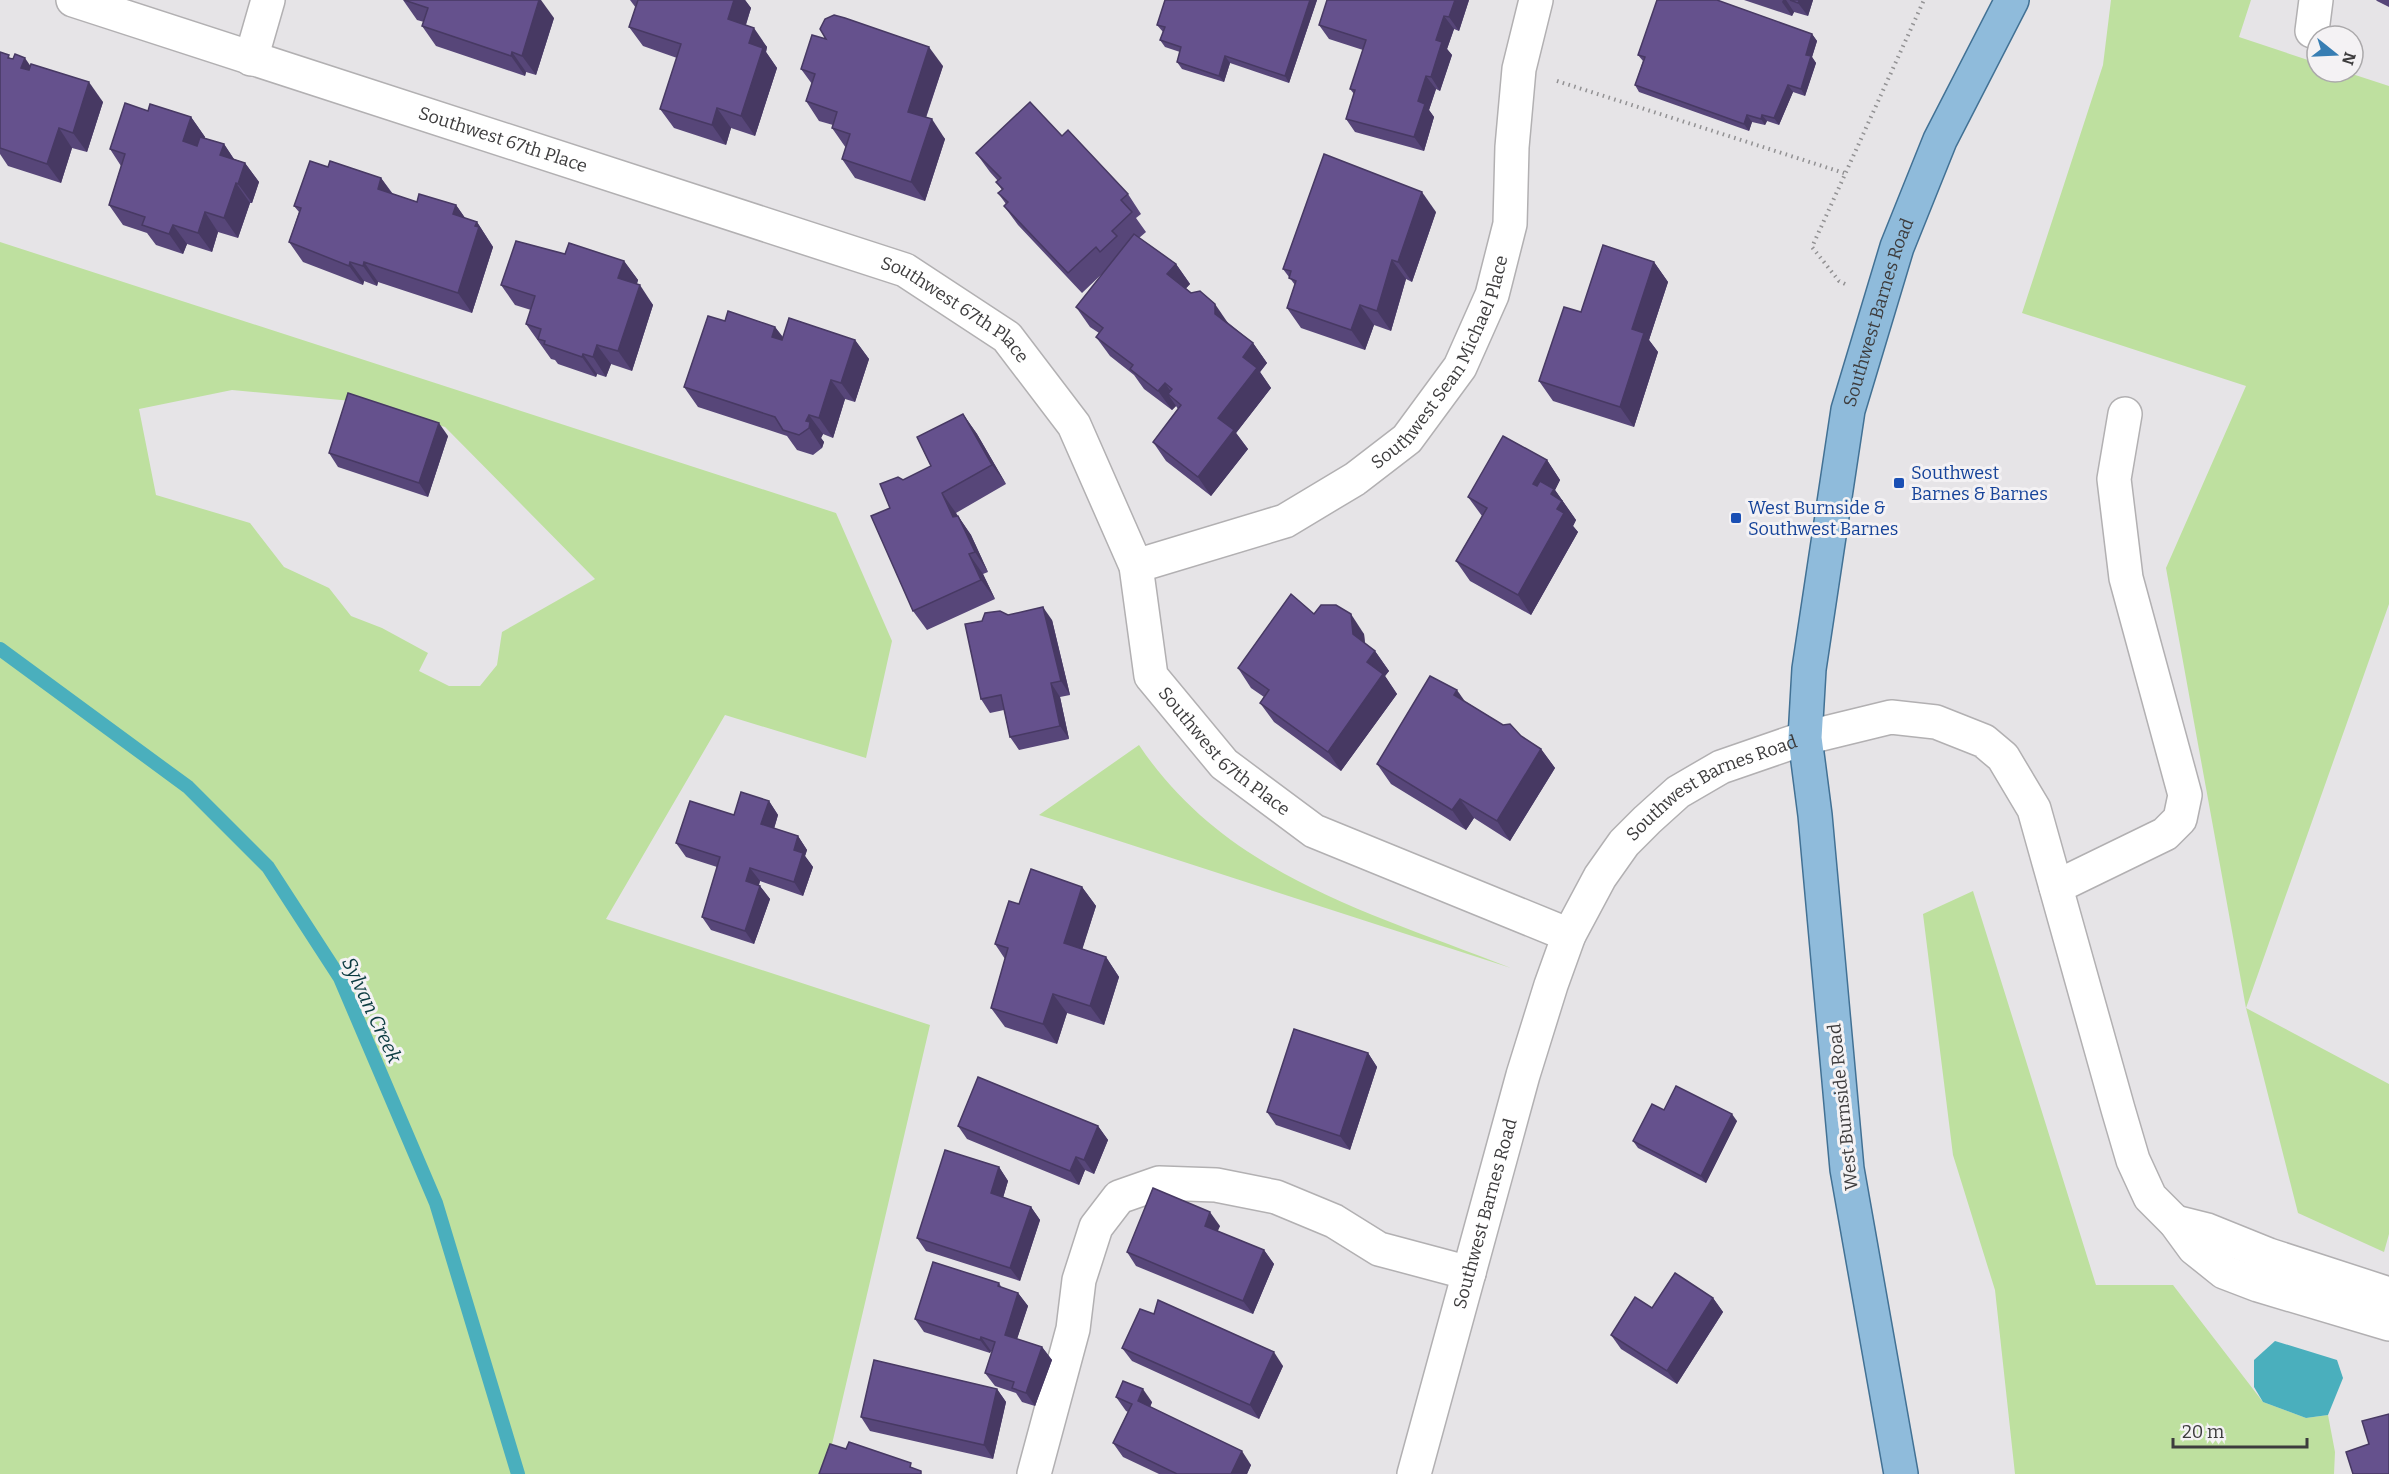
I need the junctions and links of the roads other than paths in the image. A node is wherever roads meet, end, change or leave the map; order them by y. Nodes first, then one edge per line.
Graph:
1 (73, 0) edge
2 (268, 0) edge
3 (1536, 0) edge
4 (2012, 0) edge
5 (250, 59) junction
6 (2125, 414) dead end
7 (1136, 566) junction
8 (1805, 738) junction
9 (2056, 887) junction
10 (1569, 936) junction
11 (2175, 1222) junction
12 (1469, 1273) junction
13 (2389, 1294) edge
14 (2389, 1324) edge
15 (1034, 1474) edge
16 (1414, 1474) edge
17 (1901, 1474) edge

1 - 5 street, Southwest 67th Place
2 - 5 street
3 - 7 street, Southwest Sean Michael Place
4 - 8 main road, Southwest Barnes Road
5 - 7 street, Southwest 67th Place
6 - 9 street
7 - 10 street, Southwest 67th Place
8 - 9 street
8 - 10 street, Southwest Barnes Road
8 - 17 main road, West Burnside Road
9 - 11 street
10 - 12 street, Southwest Barnes Road
11 - 13 street
11 - 14 street
12 - 15 street
12 - 16 street, Southwest Barnes Road

